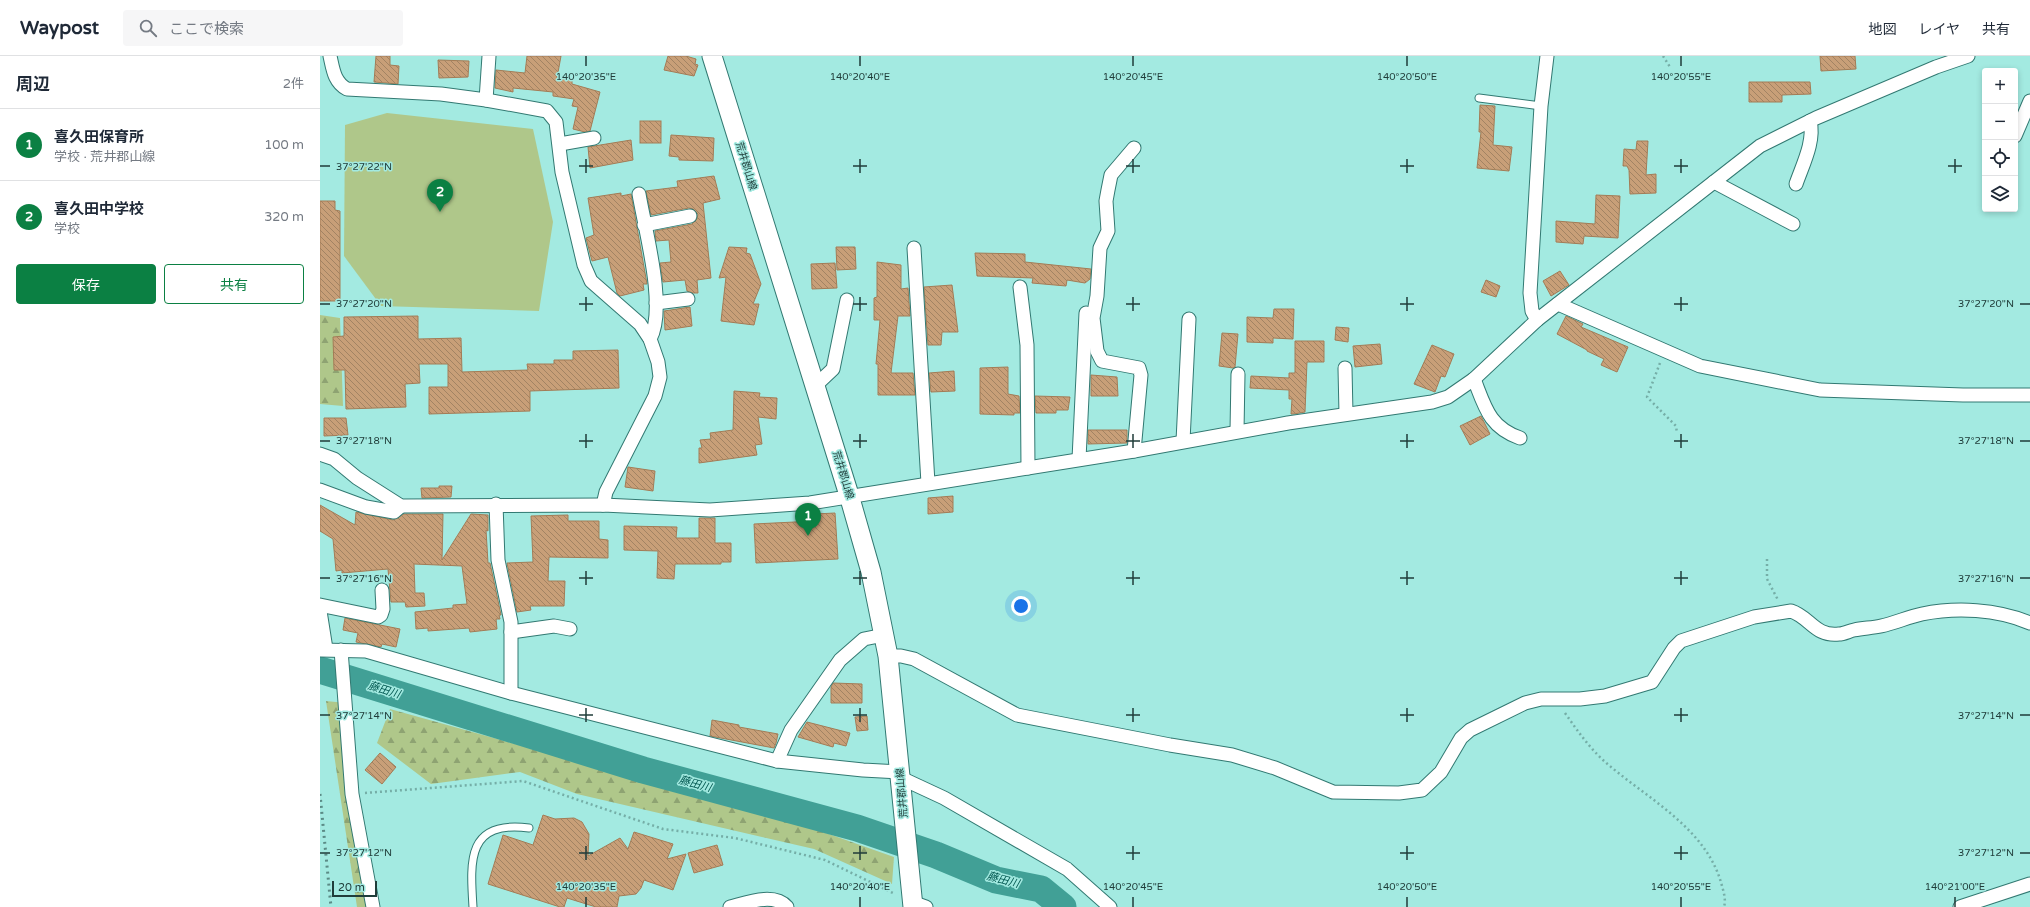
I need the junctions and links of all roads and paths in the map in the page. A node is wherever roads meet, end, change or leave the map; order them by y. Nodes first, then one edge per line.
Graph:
1 (330, 56) edge
2 (489, 56) edge
3 (712, 56) edge
4 (1547, 56) edge
5 (1663, 56) edge
6 (1968, 56) edge
7 (1670, 67) dead end
8 (1479, 98) dead end
9 (486, 100) junction
10 (2030, 101) edge
11 (1542, 106) junction
12 (1810, 120) junction
13 (2018, 129) edge
14 (594, 138) dead end
15 (560, 144) junction
16 (1134, 148) dead end
17 (1714, 182) junction
18 (1796, 184) dead end
19 (639, 194) dead end
20 (690, 216) dead end
21 (1793, 224) dead end
22 (644, 225) junction
23 (914, 248) dead end
24 (1020, 287) dead end
25 (688, 300) dead end
26 (847, 300) dead end
27 (656, 303) junction
28 (1558, 304) junction
29 (1086, 313) dead end
30 (1189, 319) dead end
31 (1537, 320) junction
32 (650, 339) junction
33 (1665, 351) junction
34 (1345, 368) dead end
35 (1238, 374) dead end
36 (1474, 379) junction
37 (815, 386) junction
38 (2030, 395) edge
39 (1346, 414) junction
40 (1237, 431) junction
41 (1678, 433) dead end
42 (1520, 438) dead end
43 (1184, 441) junction
44 (1134, 450) junction
45 (320, 454) edge
46 (1079, 459) junction
47 (1028, 468) junction
48 (928, 483) junction
49 (320, 490) edge
50 (849, 495) junction
51 (496, 504) junction
52 (603, 505) junction
53 (401, 506) junction
54 (1767, 559) dead end
55 (382, 590) dead end
56 (320, 605) edge
57 (320, 611) edge
58 (1785, 611) junction
59 (2030, 623) edge
60 (570, 629) dead end
61 (511, 632) junction
62 (884, 635) junction
63 (323, 650) edge
64 (341, 650) junction
65 (888, 656) junction
66 (511, 693) junction
67 (1555, 700) junction
68 (777, 761) junction
69 (901, 781) junction
70 (352, 794) junction
71 (529, 828) dead end
72 (2030, 884) edge
73 (915, 900) edge
74 (373, 907) edge
75 (473, 907) edge
76 (730, 907) edge
77 (787, 907) edge
78 (1110, 907) edge
79 (1724, 907) edge
80 (1960, 907) edge

1 - 9 street
2 - 9 street
3 - 37 main road, 荒井郡山線
4 - 11 street
5 - 7 path
6 - 12 street
8 - 11 lane
9 - 15 street
10 - 13 street
11 - 31 street
12 - 17 street
12 - 18 street
14 - 15 street
15 - 32 street
16 - 44 street
17 - 21 street
17 - 28 street
19 - 22 street
20 - 22 street
22 - 27 street
23 - 48 street
24 - 47 street
25 - 27 street
26 - 37 street
27 - 32 street
28 - 31 street
28 - 33 street
29 - 46 street
30 - 43 street
31 - 36 street
32 - 52 street
33 - 38 street
33 - 41 path
34 - 39 street
35 - 40 street
36 - 39 street
36 - 42 street
37 - 50 main road, 荒井郡山線
39 - 40 street
40 - 43 street
43 - 44 street
44 - 46 street
45 - 53 street
46 - 47 street
47 - 48 street
48 - 50 street
49 - 53 street
50 - 52 street
50 - 62 main road, 荒井郡山線
51 - 52 street
51 - 53 street
51 - 61 street
54 - 58 path
55 - 56 street
57 - 63 street
58 - 59 street
58 - 67 street
60 - 61 street
61 - 66 street
62 - 65 main road, 荒井郡山線
62 - 68 street
63 - 64 street
64 - 66 street
64 - 70 street
65 - 67 street
65 - 69 main road, 荒井郡山線
66 - 68 street
67 - 79 path
68 - 69 street
69 - 73 main road, 荒井郡山線
69 - 78 street
70 - 73 path
70 - 74 street
71 - 75 lane
72 - 80 street
76 - 77 street

